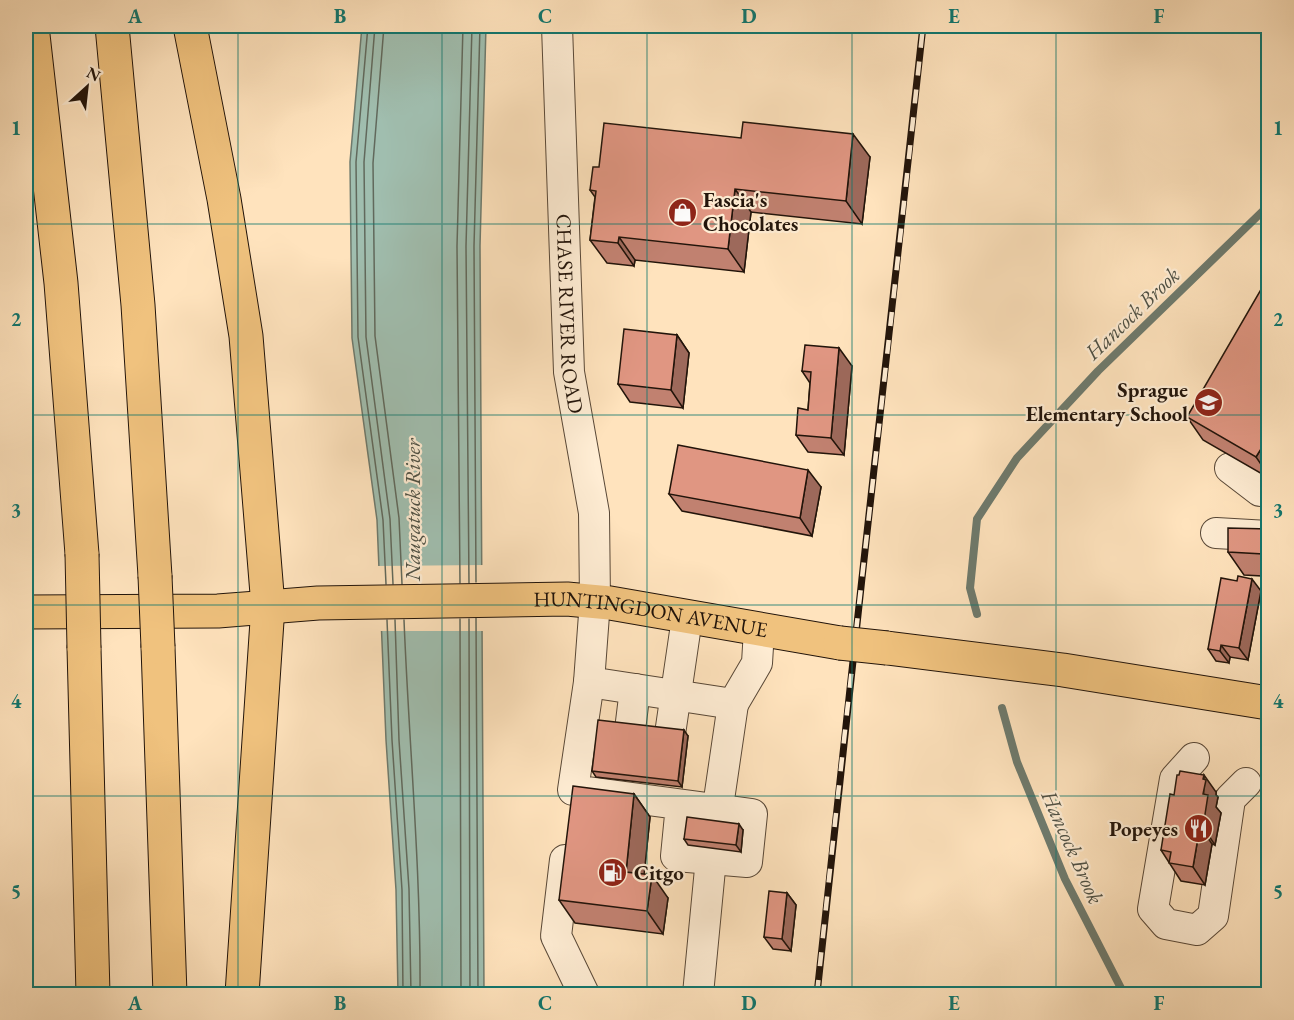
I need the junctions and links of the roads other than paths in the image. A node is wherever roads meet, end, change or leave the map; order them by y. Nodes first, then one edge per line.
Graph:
1 (32, 26) edge
2 (112, 26) edge
3 (190, 26) edge
4 (557, 26) edge
5 (1230, 468) dead end
6 (1269, 492) edge
7 (1216, 533) dead end
8 (1269, 536) edge
9 (595, 602) junction
10 (268, 606) junction
11 (26, 612) edge
12 (687, 618) junction
13 (759, 630) junction
14 (589, 682) junction
15 (635, 689) junction
16 (675, 694) junction
17 (733, 704) junction
18 (1269, 704) edge
19 (630, 730) edge
20 (670, 734) edge
21 (1194, 758) dead end
22 (1246, 783) dead end
23 (668, 797) junction
24 (570, 812) junction
25 (713, 836) junction
26 (93, 994) edge
27 (170, 994) edge
28 (242, 994) edge
29 (584, 994) edge
30 (698, 994) edge

1 - 26 main road, bridge
2 - 27 main road, bridge
3 - 10 main road
4 - 9 street, CHASE RIVER ROAD
5 - 6 street
7 - 8 street
9 - 10 main road, HUNTINGDON AVENUE
9 - 12 main road, HUNTINGDON AVENUE
9 - 14 street, CHASE RIVER ROAD
10 - 11 main road, HUNTINGDON AVENUE
10 - 28 main road
12 - 13 main road, HUNTINGDON AVENUE
12 - 16 street
13 - 17 street
13 - 18 main road, HUNTINGDON AVENUE, bridge
14 - 15 street
14 - 24 street, CHASE RIVER ROAD
15 - 16 street
15 - 19 street
16 - 17 street
16 - 20 street
17 - 25 street
21 - 22 street
23 - 24 street
23 - 25 street
23 - 25 street
24 - 29 street, CHASE RIVER ROAD
25 - 30 street

